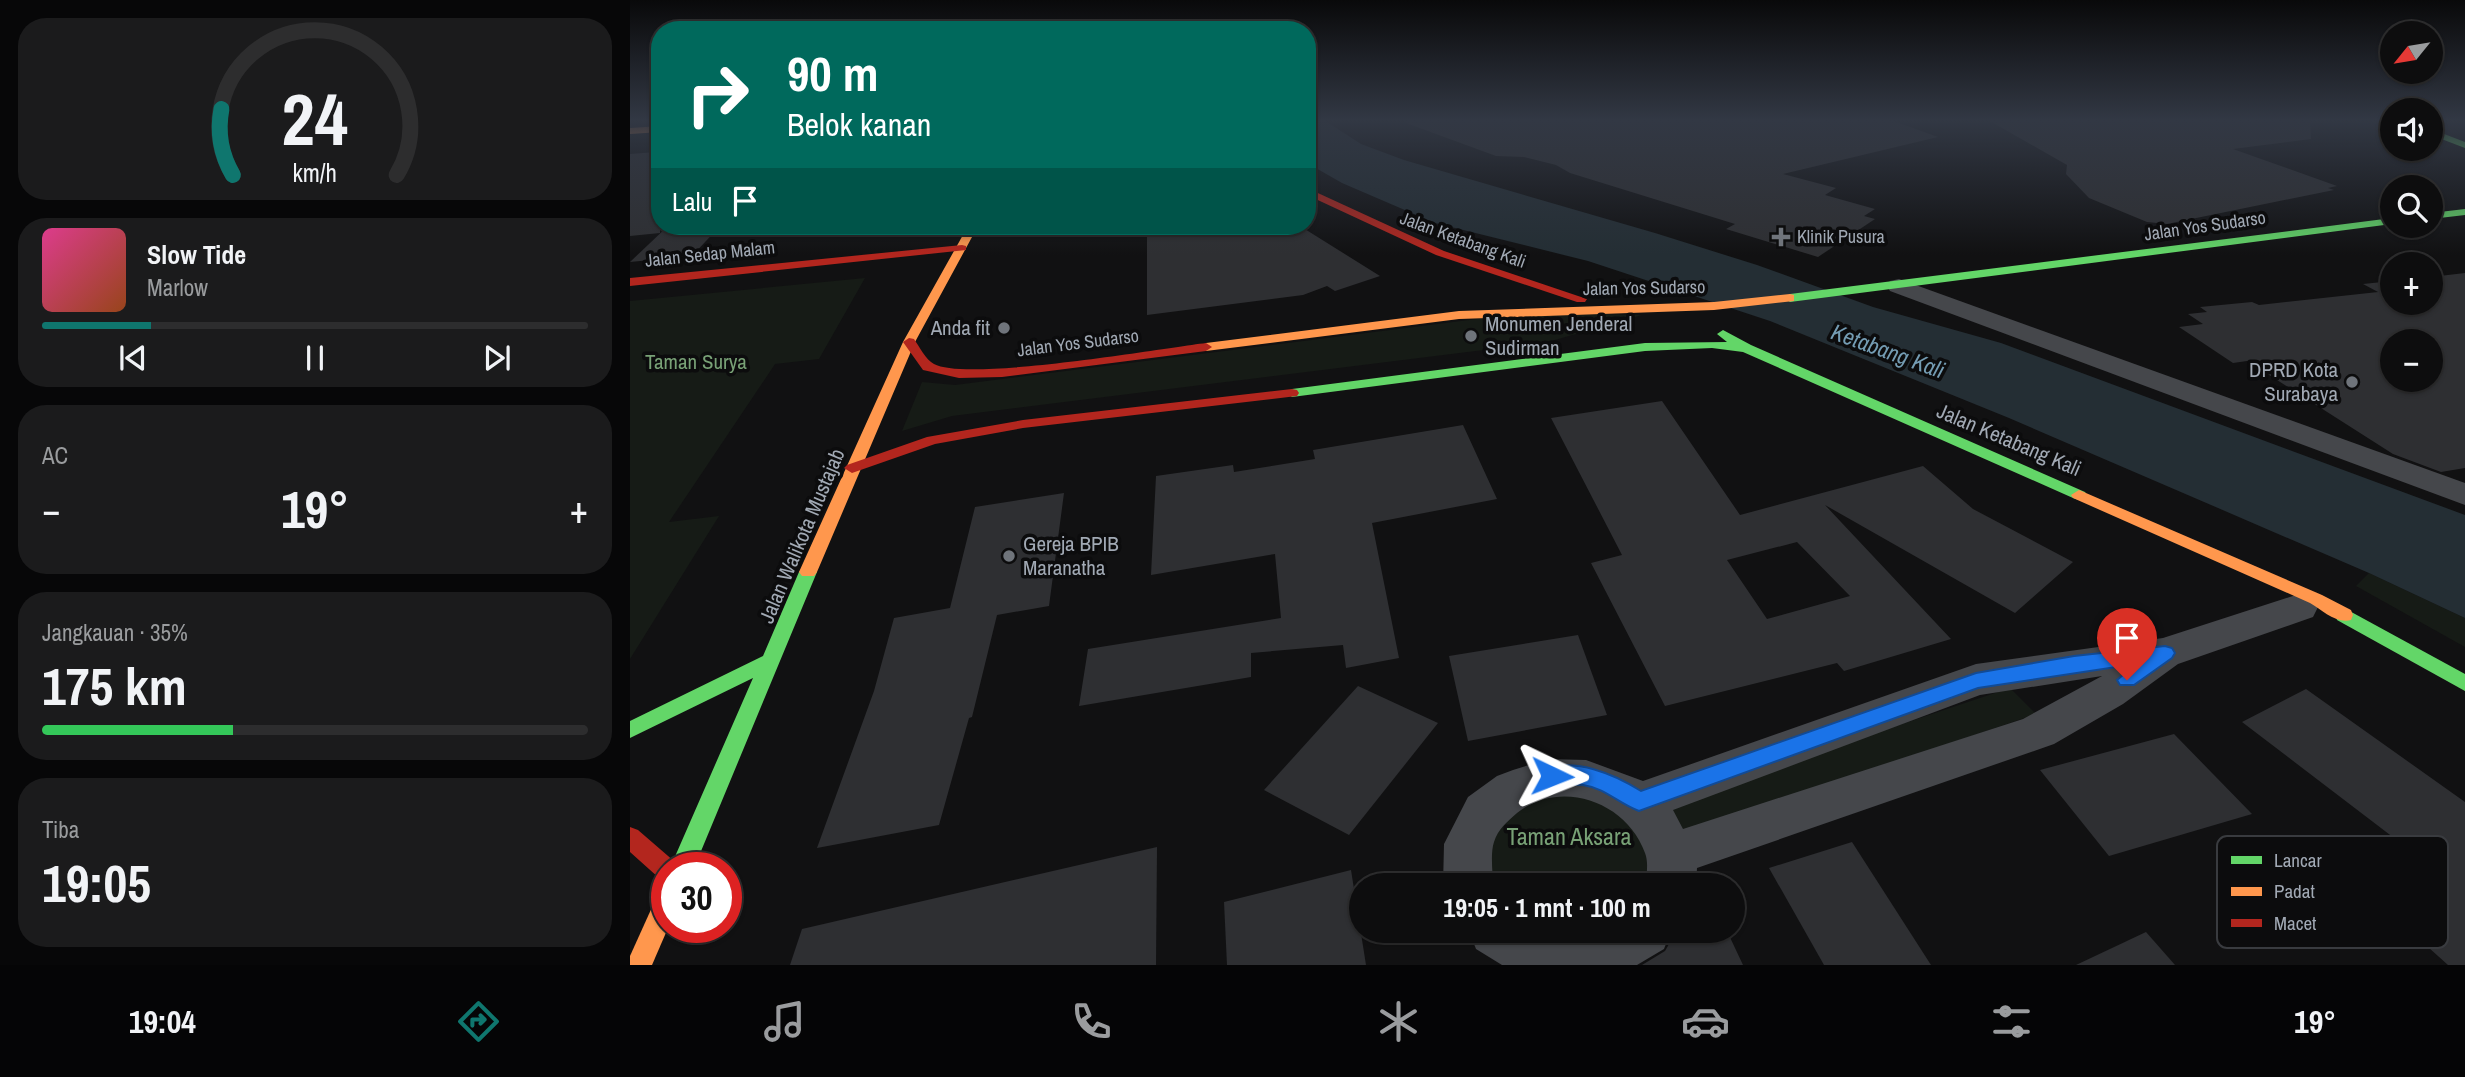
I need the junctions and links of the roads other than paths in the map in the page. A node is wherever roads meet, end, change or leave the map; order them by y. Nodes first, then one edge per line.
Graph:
1 (1316, 196) edge
2 (2465, 212) edge
3 (2443, 215) edge
4 (2380, 223) edge
5 (969, 235) edge
6 (962, 248) junction
7 (630, 282) edge
8 (1887, 287) junction
9 (1717, 306) junction
10 (1613, 307) junction
11 (909, 342) junction
12 (1746, 348) junction
13 (852, 468) junction
14 (2465, 495) edge
15 (2256, 571) junction
16 (2299, 607) junction
17 (2377, 631) junction
18 (2165, 653) junction
19 (772, 660) junction
20 (2465, 683) edge
21 (630, 730) edge
22 (1639, 802) junction
23 (630, 837) edge
24 (689, 852) edge
25 (651, 856) edge
26 (1671, 870) edge
27 (1468, 873) edge
28 (651, 938) edge
29 (1510, 943) edge
30 (1630, 943) edge
31 (639, 965) edge

1 - 10 main road, Jalan Ketabang Kali
2 - 3 main road
4 - 8 main road, Jalan Yos Sudarso
5 - 6 main road, Jalan Walikota Mustajab
6 - 7 main road, Jalan Sedap Malam
6 - 11 main road, Jalan Walikota Mustajab
8 - 9 main road, Jalan Yos Sudarso
8 - 14 street
9 - 10 main road, Jalan Yos Sudarso
9 - 12 main road
10 - 11 main road, Jalan Yos Sudarso
11 - 13 main road, Jalan Walikota Mustajab
12 - 13 main road
12 - 15 main road, Jalan Ketabang Kali
13 - 19 main road, Jalan Walikota Mustajab
15 - 16 main road, Jalan Ketabang Kali
15 - 17 main road, Jalan Ketabang Kali
16 - 17 main road, Jalan Ketabang Kali
16 - 18 street
17 - 20 main road, Jalan Ketabang Kali
18 - 22 street
18 - 26 street
19 - 21 main road
19 - 24 main road, Jalan Walikota Mustajab
22 - 26 street
22 - 27 street
23 - 25 main road
28 - 31 main road
29 - 30 street

